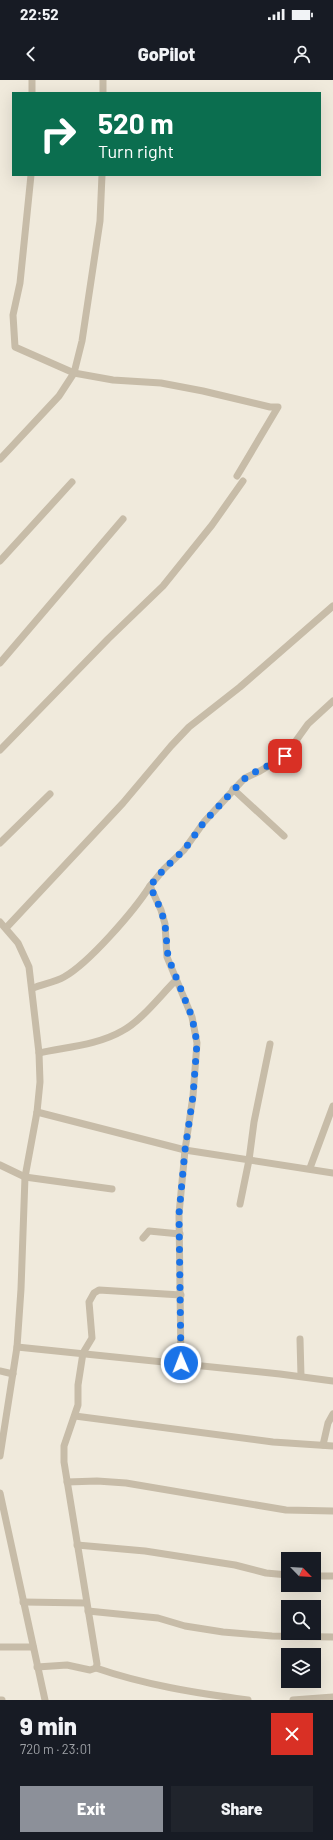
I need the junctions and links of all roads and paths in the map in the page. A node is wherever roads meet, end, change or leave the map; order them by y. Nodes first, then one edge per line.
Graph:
1 (32, 80) edge
2 (103, 80) edge
3 (32, 92) edge
4 (103, 92) edge
5 (31, 176) edge
6 (102, 176) edge
7 (74, 373) junction
8 (0, 459) edge
9 (237, 476) dead end
10 (243, 481) dead end
11 (72, 482) dead end
12 (123, 519) dead end
13 (0, 561) edge
14 (333, 606) edge
15 (0, 663) edge
16 (333, 701) edge
17 (0, 750) edge
18 (233, 789) junction
19 (50, 794) dead end
20 (284, 836) dead end
21 (0, 843) edge
22 (150, 886) junction
23 (0, 922) edge
24 (6, 928) junction
25 (176, 980) junction
26 (33, 988) junction
27 (270, 1044) dead end
28 (39, 1053) junction
29 (333, 1106) edge
30 (37, 1112) junction
31 (185, 1150) junction
32 (0, 1165) edge
33 (310, 1168) junction
34 (333, 1173) edge
35 (25, 1177) junction
36 (112, 1189) dead end
37 (240, 1204) dead end
38 (180, 1234) junction
39 (143, 1238) dead end
40 (181, 1295) junction
41 (300, 1339) dead end
42 (17, 1347) junction
43 (83, 1353) junction
44 (181, 1363) junction
45 (0, 1371) edge
46 (13, 1374) junction
47 (301, 1376) junction
48 (333, 1381) edge
49 (333, 1414) edge
50 (75, 1416) junction
51 (323, 1446) junction
52 (333, 1446) edge
53 (0, 1456) edge
54 (67, 1482) junction
55 (0, 1493) edge
56 (333, 1511) edge
57 (3, 1518) edge
58 (77, 1545) junction
59 (281, 1575) edge
60 (321, 1576) edge
61 (333, 1576) edge
62 (23, 1602) junction
63 (86, 1604) junction
64 (88, 1611) junction
65 (333, 1637) edge
66 (0, 1647) edge
67 (33, 1647) junction
68 (37, 1667) junction
69 (96, 1668) junction
70 (333, 1697) edge
71 (45, 1700) edge
72 (248, 1700) edge
73 (293, 1700) edge

1 - 3 street
2 - 4 street
5 - 7 street
6 - 7 street
7 - 8 street
7 - 9 street
10 - 17 street
11 - 13 street
12 - 15 street
14 - 24 street
16 - 18 street
18 - 20 street
18 - 22 street
19 - 21 street
22 - 25 street
22 - 26 street
23 - 24 street
24 - 26 street
25 - 28 street
25 - 31 street
26 - 28 street
27 - 37 street
28 - 30 street
29 - 33 street
30 - 31 street
30 - 35 street
31 - 33 street
31 - 38 street
32 - 35 street
33 - 34 street
35 - 36 street
35 - 42 street
38 - 39 street
38 - 40 street
40 - 43 street
40 - 44 street
41 - 47 street
42 - 43 street
42 - 46 street
43 - 44 street
43 - 50 street
44 - 47 street
45 - 46 street
46 - 53 street
47 - 48 street
49 - 51 street
50 - 51 street
50 - 54 street
51 - 52 street
54 - 56 street
54 - 58 street
55 - 57 street
57 - 62 street
58 - 59 street
58 - 63 street
60 - 61 street
62 - 63 street
62 - 67 street
63 - 64 street
64 - 65 street
64 - 69 street
66 - 67 street
67 - 68 street
68 - 69 street
68 - 71 street
69 - 72 street
70 - 73 street

